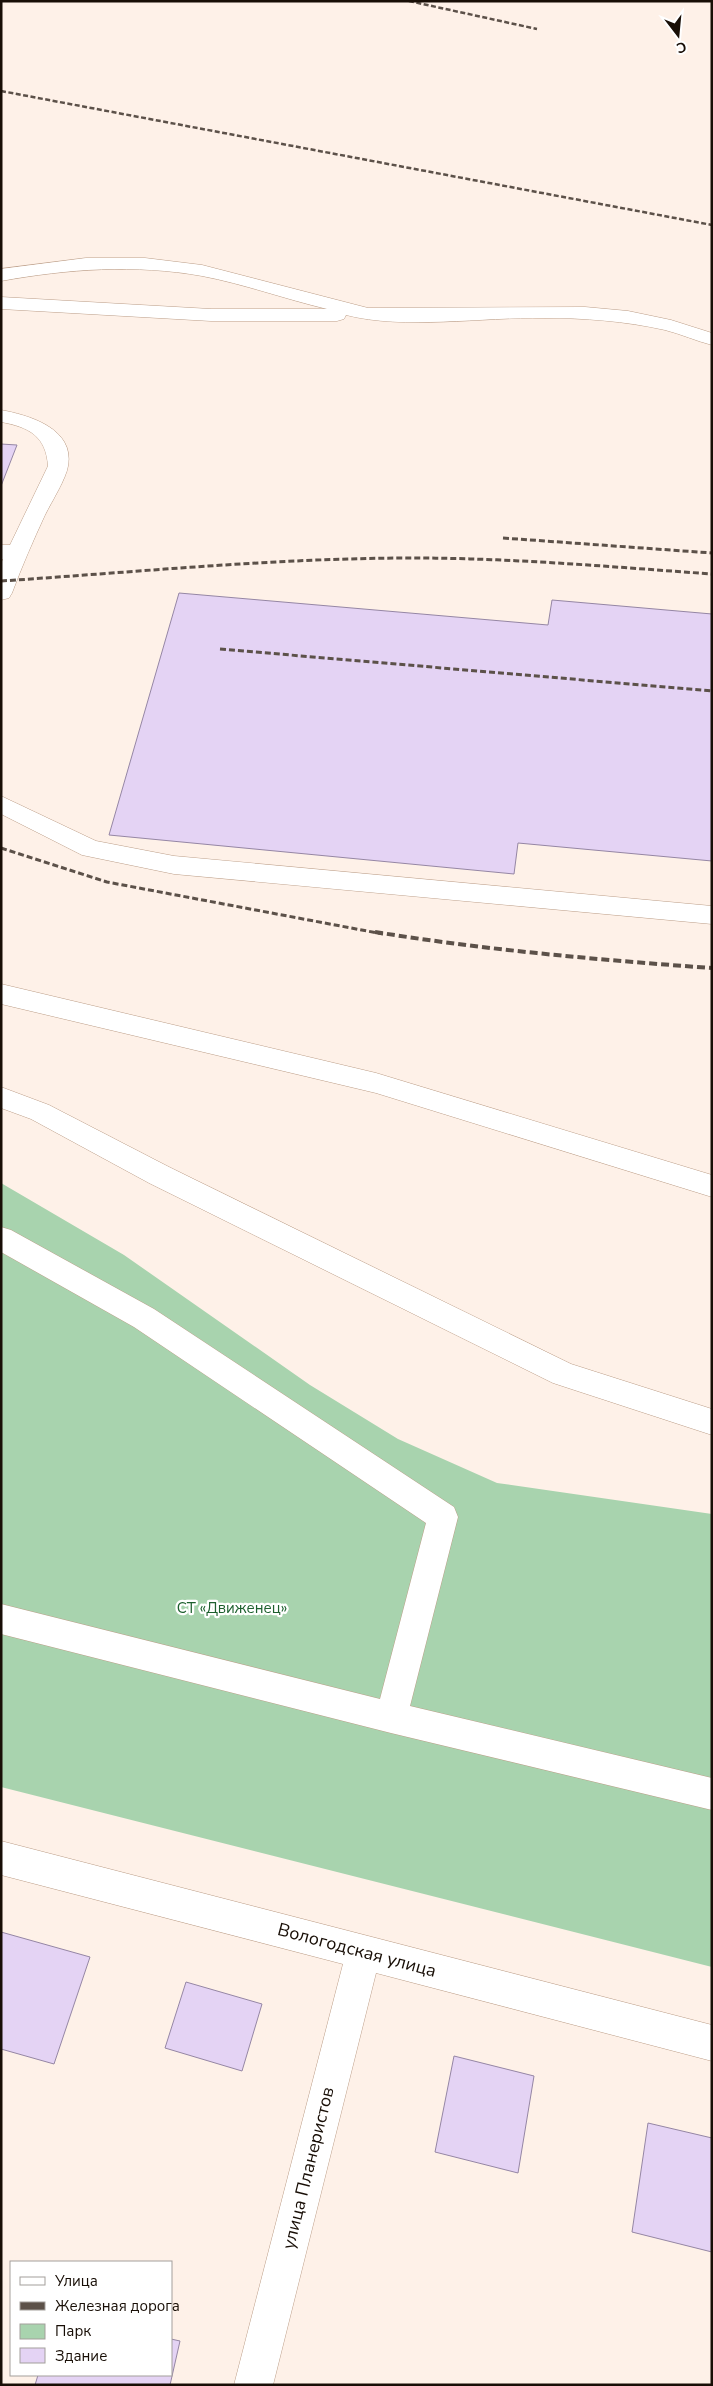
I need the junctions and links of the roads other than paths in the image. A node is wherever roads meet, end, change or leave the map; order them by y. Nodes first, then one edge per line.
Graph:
1 (1, 275) edge
2 (1, 303) edge
3 (366, 314) junction
4 (712, 339) edge
5 (1, 416) edge
6 (9, 552) edge
7 (1, 593) edge
8 (1, 804) edge
9 (712, 914) edge
10 (1, 994) edge
11 (1, 1097) edge
12 (712, 1186) edge
13 (1, 1238) edge
14 (712, 1422) edge
15 (1, 1618) edge
16 (391, 1717) junction
17 (712, 1794) edge
18 (1, 1858) edge
19 (364, 1951) junction
20 (712, 2043) edge
21 (253, 2385) edge

1 - 3 street
2 - 3 street
3 - 4 street
5 - 6 street
6 - 7 street
8 - 9 street
10 - 12 street
11 - 14 street
13 - 16 street
15 - 16 street
16 - 17 street
18 - 19 street, Вологодская улица
19 - 20 street, Вологодская улица
19 - 21 street, улица Планеристов

